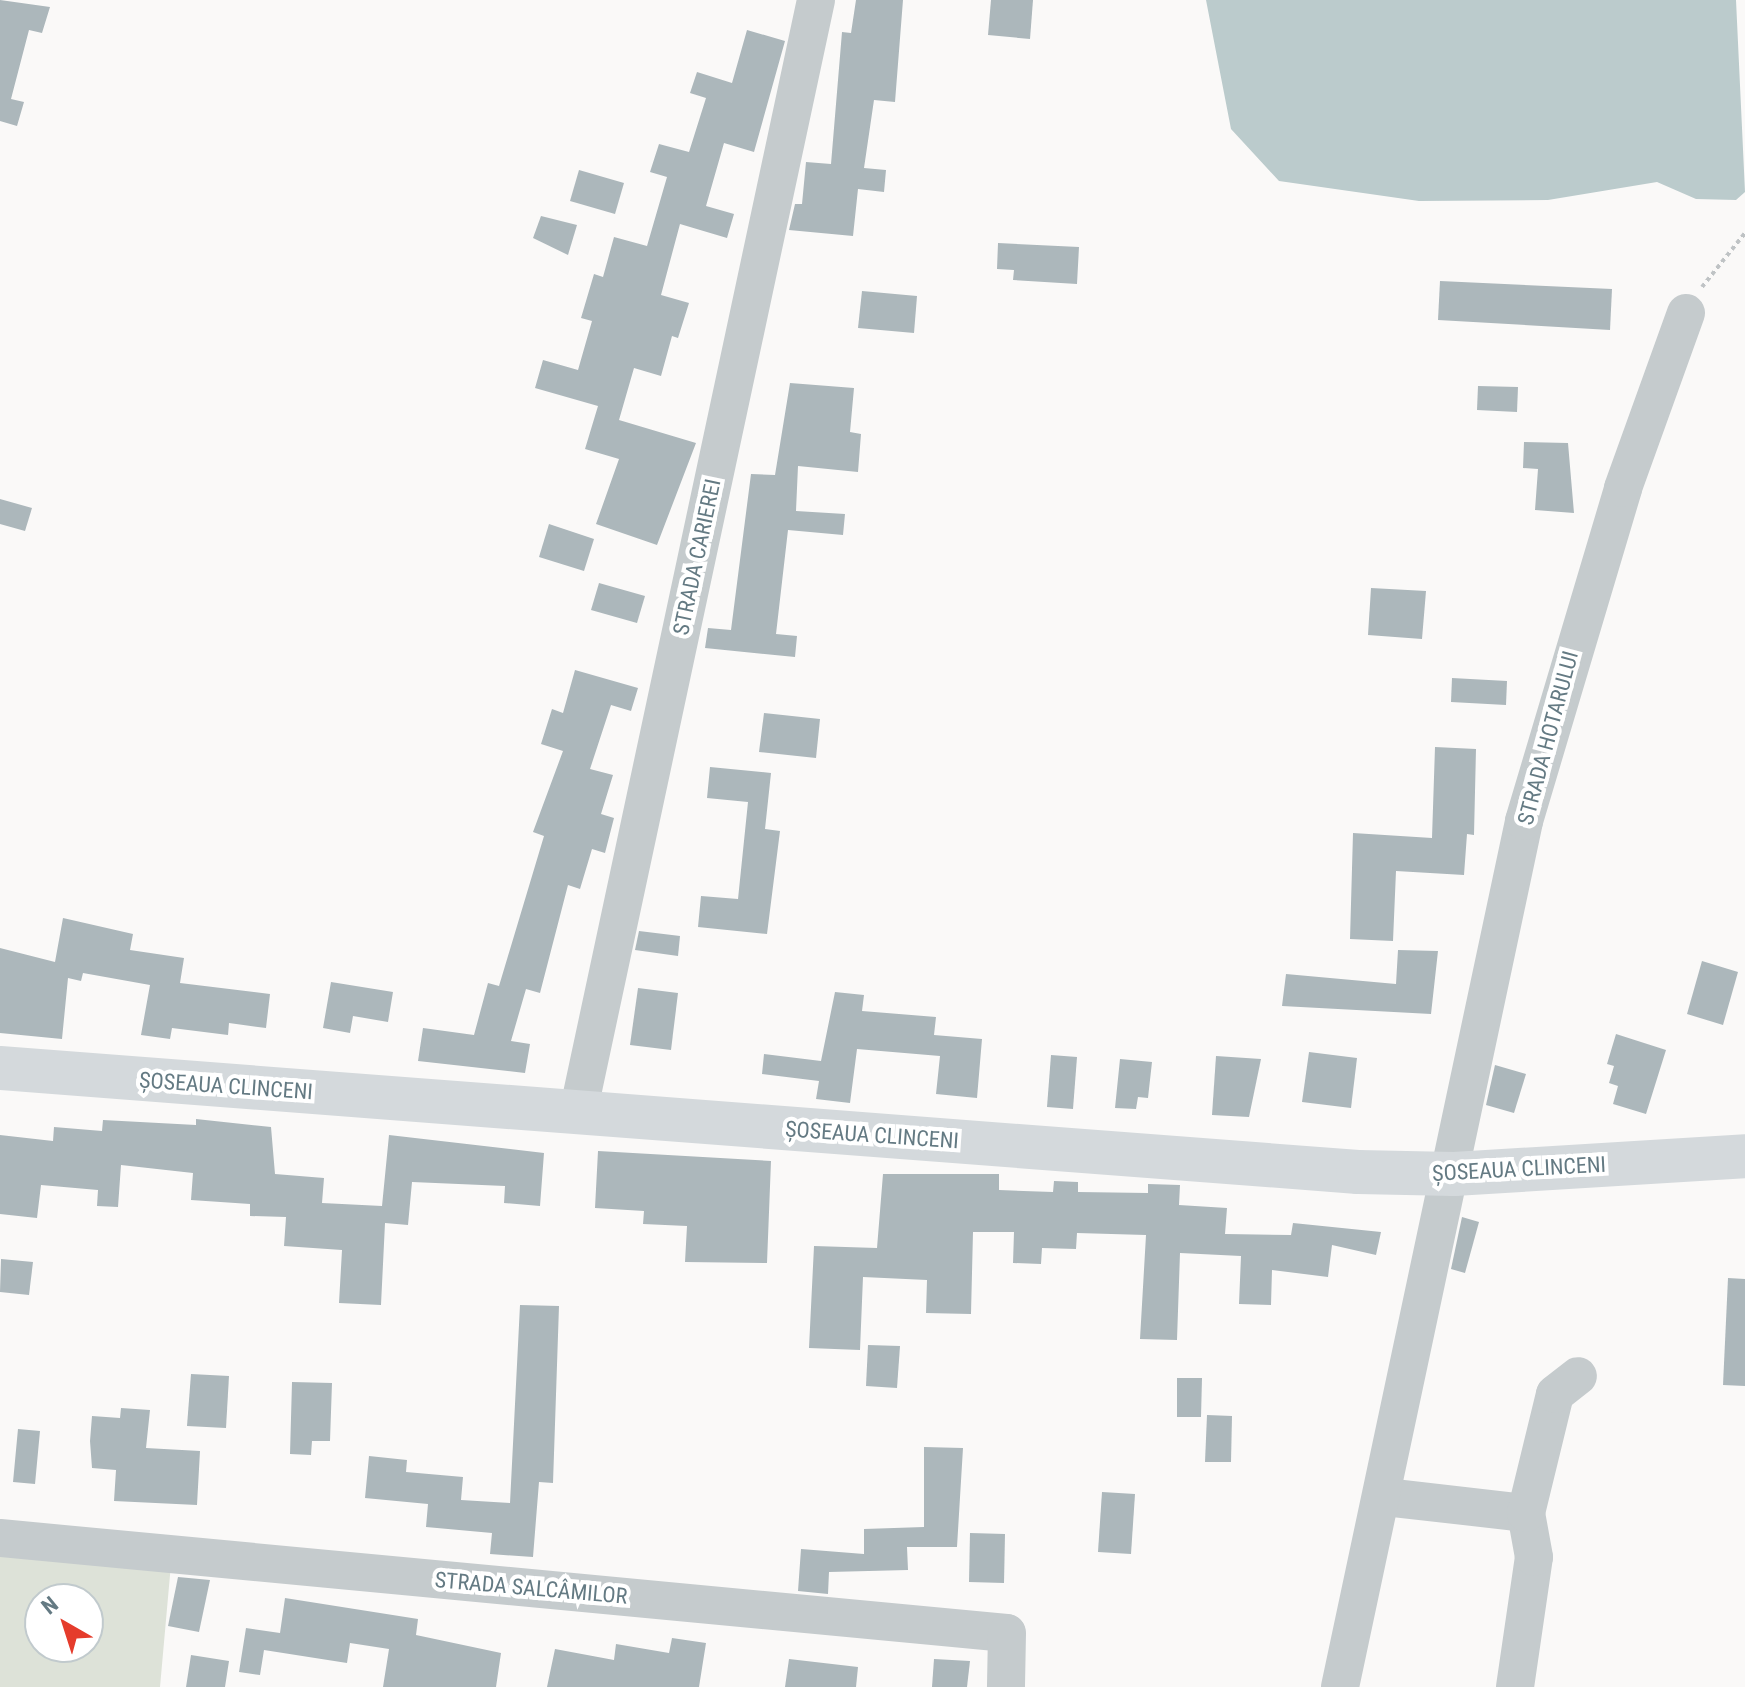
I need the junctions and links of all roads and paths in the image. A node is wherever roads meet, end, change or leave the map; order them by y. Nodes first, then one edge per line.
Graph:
1 (816, 0) edge
2 (1745, 233) edge
3 (1686, 313) joint
4 (0, 1068) edge
5 (578, 1113) junction
6 (1745, 1156) edge
7 (1454, 1174) junction
8 (1578, 1376) dead end
9 (1385, 1497) junction
10 (1526, 1513) junction
11 (0, 1538) edge
12 (1006, 1687) edge
13 (1340, 1687) edge
14 (1515, 1687) edge

1 - 5 street, STRADA CARIEREI
2 - 3 path
3 - 7 street, STRADA HOTARULUI
4 - 5 main road, ȘOSEAUA CLINCENI
5 - 7 main road, ȘOSEAUA CLINCENI
6 - 7 main road, ȘOSEAUA CLINCENI
7 - 9 street, STRADA HOTARULUI
8 - 10 street
9 - 10 street
9 - 13 street, STRADA HOTARULUI
10 - 14 street
11 - 12 street, STRADA SALCÂMILOR

